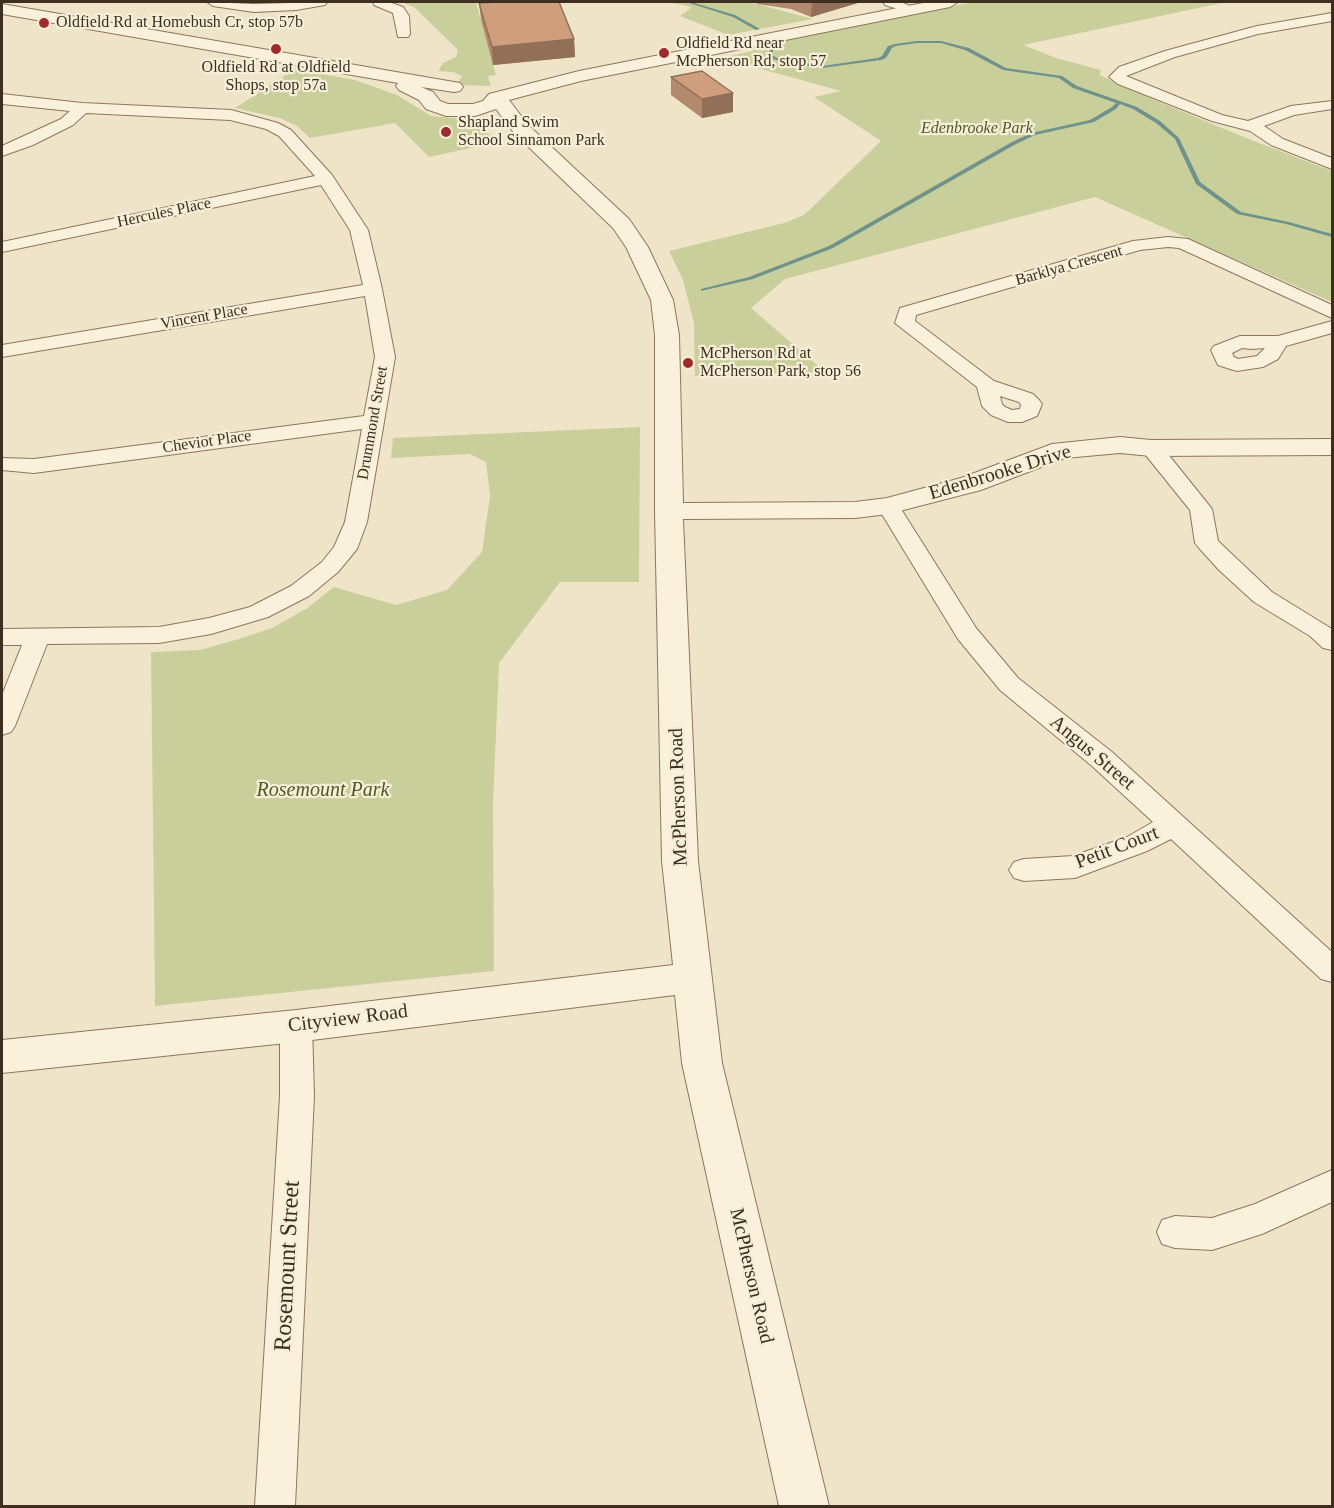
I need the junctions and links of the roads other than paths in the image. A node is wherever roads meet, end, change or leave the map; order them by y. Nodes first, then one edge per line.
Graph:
1 (213, 2) edge
2 (320, 2) edge
3 (379, 2) edge
4 (890, 2) edge
5 (950, 2) edge
6 (2, 9) edge
7 (910, 9) junction
8 (1332, 18) edge
9 (403, 34) dead end
10 (373, 73) junction
11 (454, 87) junction
12 (488, 93) junction
13 (2, 99) edge
14 (431, 101) junction
15 (1330, 105) edge
16 (82, 108) junction
17 (465, 111) junction
18 (521, 129) junction
19 (1256, 129) junction
20 (2, 151) edge
21 (1332, 164) edge
22 (326, 179) junction
23 (2, 247) edge
24 (373, 288) junction
25 (1332, 312) edge
26 (1332, 327) edge
27 (1280, 342) dead end
28 (2, 351) edge
29 (987, 385) dead end
30 (372, 421) junction
31 (1332, 447) edge
32 (1151, 448) junction
33 (39, 459) junction
34 (2, 464) edge
35 (13, 487) dead end
36 (888, 506) junction
37 (669, 512) junction
38 (38, 636) junction
39 (2, 637) edge
40 (1332, 642) edge
41 (2, 726) edge
42 (1174, 824) junction
43 (1024, 870) dead end
44 (1332, 970) edge
45 (693, 978) junction
46 (296, 1026) junction
47 (2, 1057) edge
48 (1332, 1186) edge
49 (1175, 1232) dead end
50 (275, 1506) edge
51 (804, 1506) edge

1 - 2 street
3 - 9 street
4 - 7 street
5 - 7 street
6 - 10 street
7 - 12 street
8 - 19 street
10 - 11 street
10 - 14 street
11 - 12 street
11 - 14 street
12 - 17 street
12 - 18 street, McPherson Road
13 - 16 street, Drummond Street
14 - 17 street
15 - 19 street
16 - 20 street
16 - 22 street, Drummond Street
17 - 18 street
18 - 37 street, McPherson Road
19 - 21 street
22 - 23 street, Hercules Place
22 - 24 street, Drummond Street
24 - 28 street, Vincent Place
24 - 30 street, Drummond Street
25 - 29 street, Barklya Crescent
26 - 27 street
30 - 33 street, Cheviot Place
30 - 38 street, Drummond Street
31 - 32 street, Edenbrooke Drive
32 - 36 street, Edenbrooke Drive
32 - 40 street
33 - 34 street, Cheviot Place
33 - 35 street
36 - 37 street, Edenbrooke Drive
36 - 42 street, Angus Street
37 - 45 street, McPherson Road
38 - 39 street, Drummond Street
38 - 41 street
42 - 43 street, Petit Court
42 - 44 street, Angus Street
45 - 46 street, Cityview Road
45 - 51 street, McPherson Road
46 - 47 street, Cityview Road
46 - 50 street, Rosemount Street
48 - 49 street

